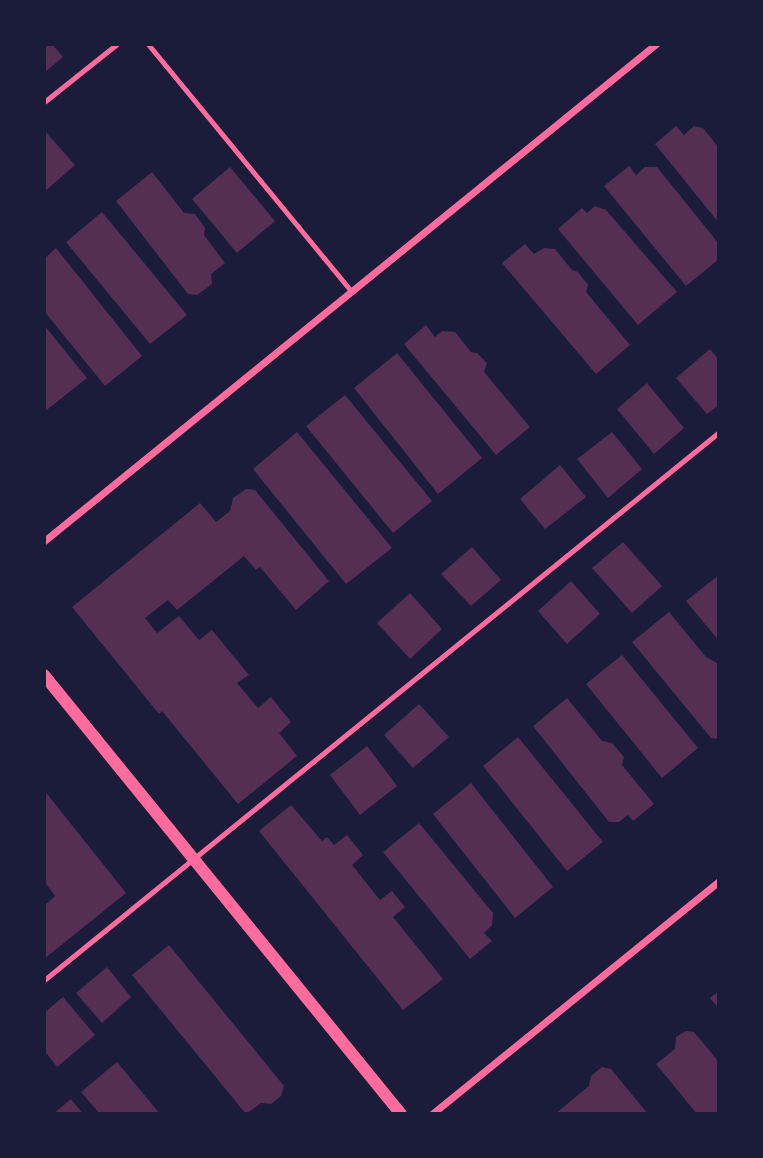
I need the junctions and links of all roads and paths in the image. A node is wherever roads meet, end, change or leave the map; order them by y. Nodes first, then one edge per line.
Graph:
1 (118, 44) edge
2 (148, 44) edge
3 (657, 44) edge
4 (44, 103) edge
5 (352, 292) junction
6 (719, 433) edge
7 (44, 542) edge
8 (44, 675) edge
9 (193, 860) junction
10 (719, 882) edge
11 (44, 981) edge
12 (401, 1114) edge
13 (433, 1114) edge

1 - 4 lane
2 - 5 lane
3 - 5 street
5 - 7 street
6 - 9 lane
8 - 9 street
9 - 11 lane
9 - 12 street
10 - 13 street

